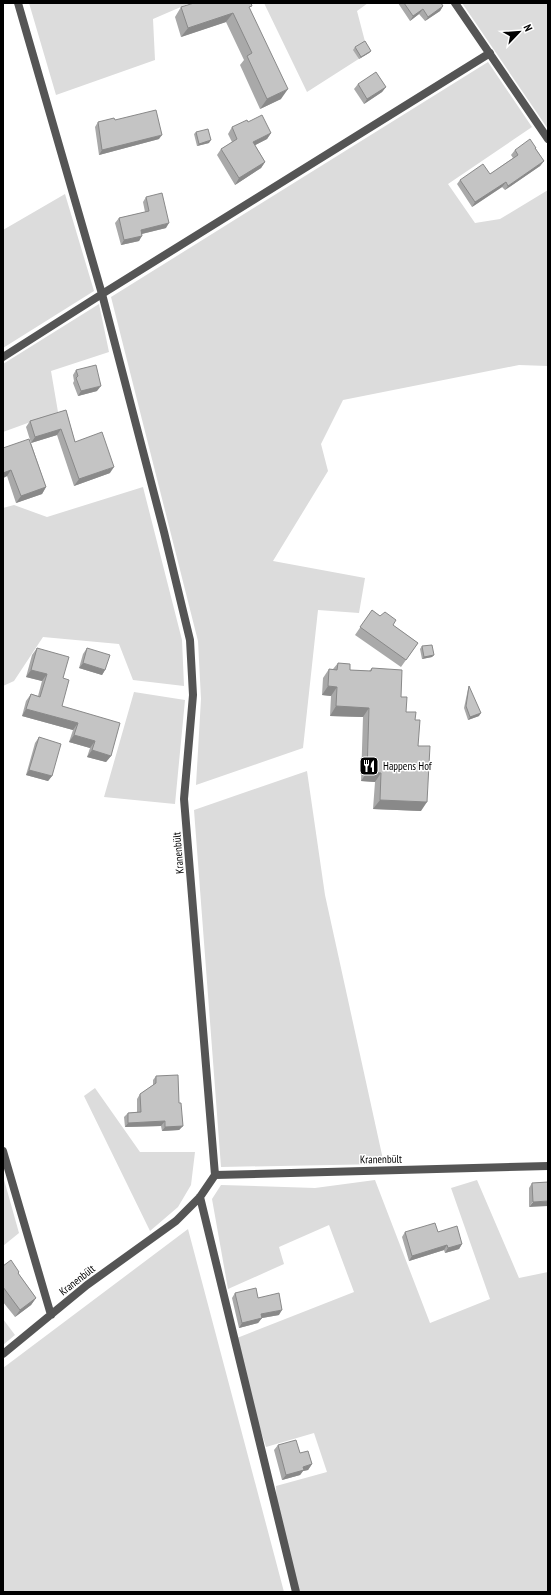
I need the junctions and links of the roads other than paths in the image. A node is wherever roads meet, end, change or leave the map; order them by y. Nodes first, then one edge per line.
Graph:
1 (18, 3) edge
2 (454, 3) edge
3 (490, 53) junction
4 (548, 139) edge
5 (102, 294) junction
6 (3, 357) edge
7 (3, 1151) edge
8 (548, 1166) edge
9 (214, 1174) junction
10 (200, 1197) junction
11 (51, 1315) junction
12 (3, 1354) edge
13 (296, 1592) edge

1 - 5 street, Kranenbült
2 - 3 street
3 - 4 street
3 - 5 street
5 - 6 street
5 - 9 street, Kranenbült
7 - 11 street
8 - 9 street, Kranenbült
9 - 10 street, Kranenbült
10 - 11 street, Kranenbült
10 - 13 street
11 - 12 street, Kranenbült

